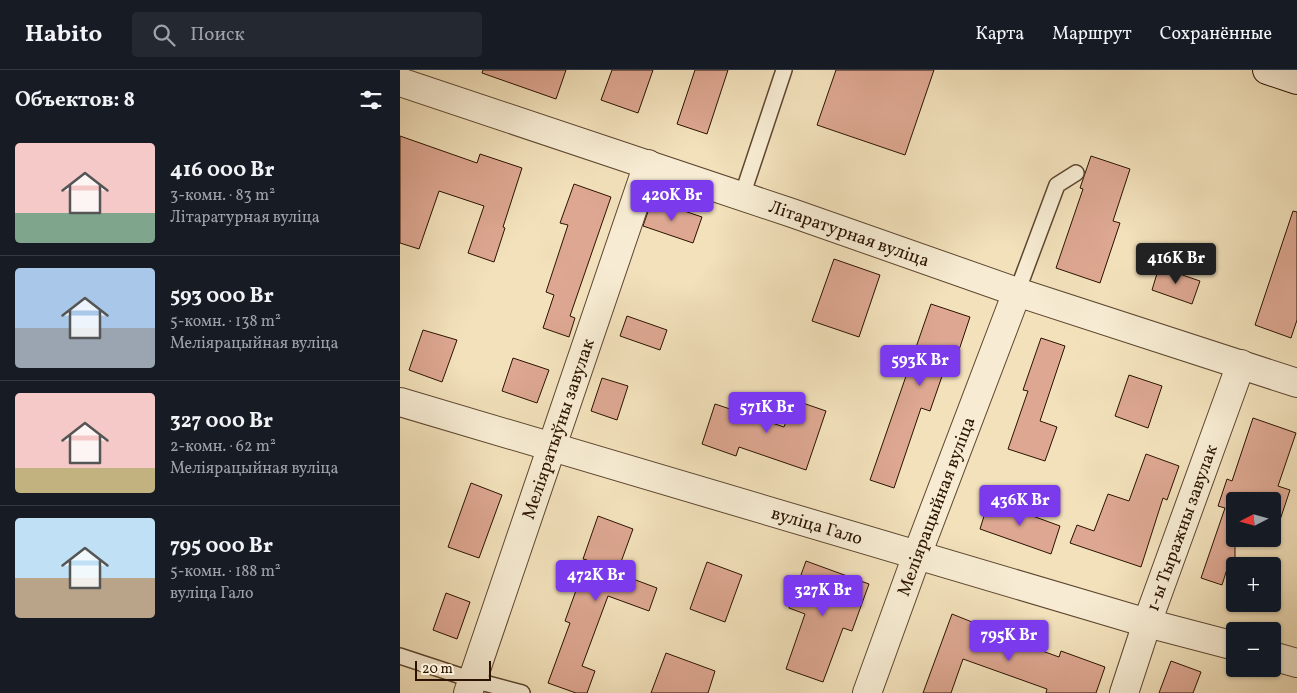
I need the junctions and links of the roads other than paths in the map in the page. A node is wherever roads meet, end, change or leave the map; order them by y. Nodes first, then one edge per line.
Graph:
1 (784, 70) edge
2 (1267, 70) edge
3 (1297, 80) edge
4 (400, 82) edge
5 (648, 164) junction
6 (1076, 173) dead end
7 (742, 196) junction
8 (1017, 292) junction
9 (1240, 364) junction
10 (1297, 383) edge
11 (400, 402) edge
12 (552, 447) junction
13 (917, 555) junction
14 (1147, 623) junction
15 (1226, 644) edge
16 (400, 656) edge
17 (1281, 658) edge
18 (1297, 662) edge
19 (471, 686) edge
20 (522, 693) edge
21 (867, 693) edge
22 (1124, 693) edge

1 - 7 lane
2 - 3 street
4 - 5 street, Літаратурная вуліца
5 - 7 street, Літаратурная вуліца
5 - 12 street, Меліяратыўны завулак
6 - 8 lane
7 - 8 street, Літаратурная вуліца
8 - 9 street, Літаратурная вуліца
8 - 13 street, Меліярацыйная вуліца
9 - 10 street, Літаратурная вуліца
9 - 14 street, 1-ы Тыражны завулак
11 - 12 street, вуліца Гало
12 - 13 street, вуліца Гало
12 - 19 street, Меліяратыўны завулак
13 - 14 street, вуліца Гало
13 - 21 street, Меліярацыйная вуліца
14 - 15 street, вуліца Гало
14 - 22 street, 1-ы Тыражны завулак
16 - 19 lane
17 - 18 street
19 - 20 lane

